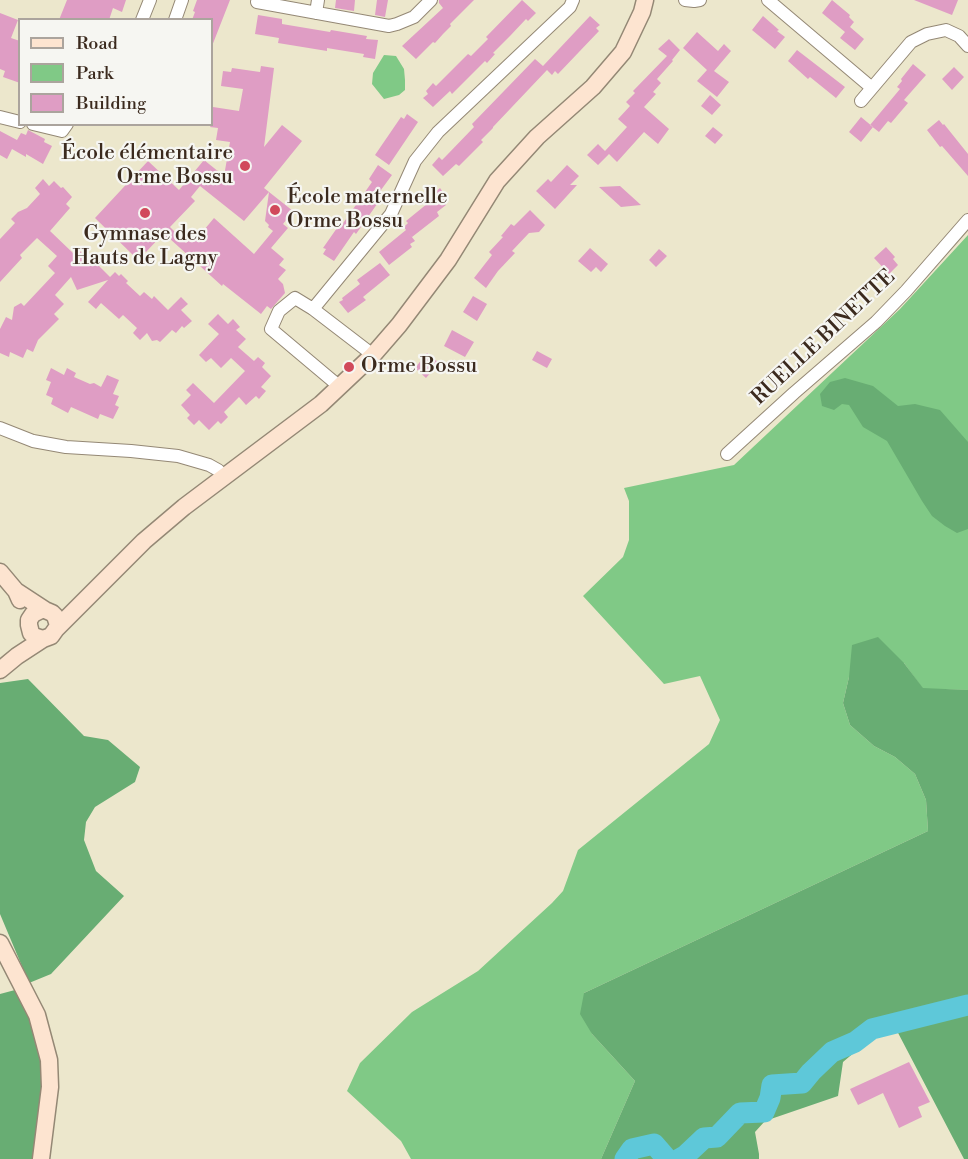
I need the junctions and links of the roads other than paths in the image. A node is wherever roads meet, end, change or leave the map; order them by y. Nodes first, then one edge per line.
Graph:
1 (150, 0) edge
2 (182, 0) edge
3 (431, 0) edge
4 (573, 0) edge
5 (645, 0) edge
6 (685, 0) edge
7 (700, 0) edge
8 (768, 0) edge
9 (257, 2) dead end
10 (317, 6) edge
11 (143, 18) edge
12 (176, 18) edge
13 (968, 46) edge
14 (872, 88) junction
15 (861, 101) dead end
16 (0, 117) edge
17 (18, 122) edge
18 (49, 126) edge
19 (65, 128) edge
20 (968, 220) edge
21 (314, 309) junction
22 (368, 359) junction
23 (340, 387) junction
24 (0, 428) edge
25 (727, 454) dead end
26 (224, 477) junction
27 (0, 573) edge
28 (16, 591) junction
29 (92, 596) junction
30 (48, 611) junction
31 (39, 629) junction
32 (0, 670) edge
33 (0, 943) edge
34 (41, 1159) edge

1 - 11 street
2 - 12 street
3 - 10 street
4 - 21 street
5 - 22 main road
6 - 7 street
8 - 14 street
9 - 10 street
13 - 14 street
14 - 15 street
16 - 17 street
18 - 19 street
20 - 25 street, RUELLE BINETTE
21 - 22 street
21 - 23 street
22 - 23 main road
23 - 26 main road
24 - 26 street
26 - 29 main road
27 - 28 main road
28 - 30 main road
28 - 31 main road
29 - 30 main road
29 - 31 main road
30 - 31 main road
30 - 31 main road
31 - 32 main road
33 - 34 main road

